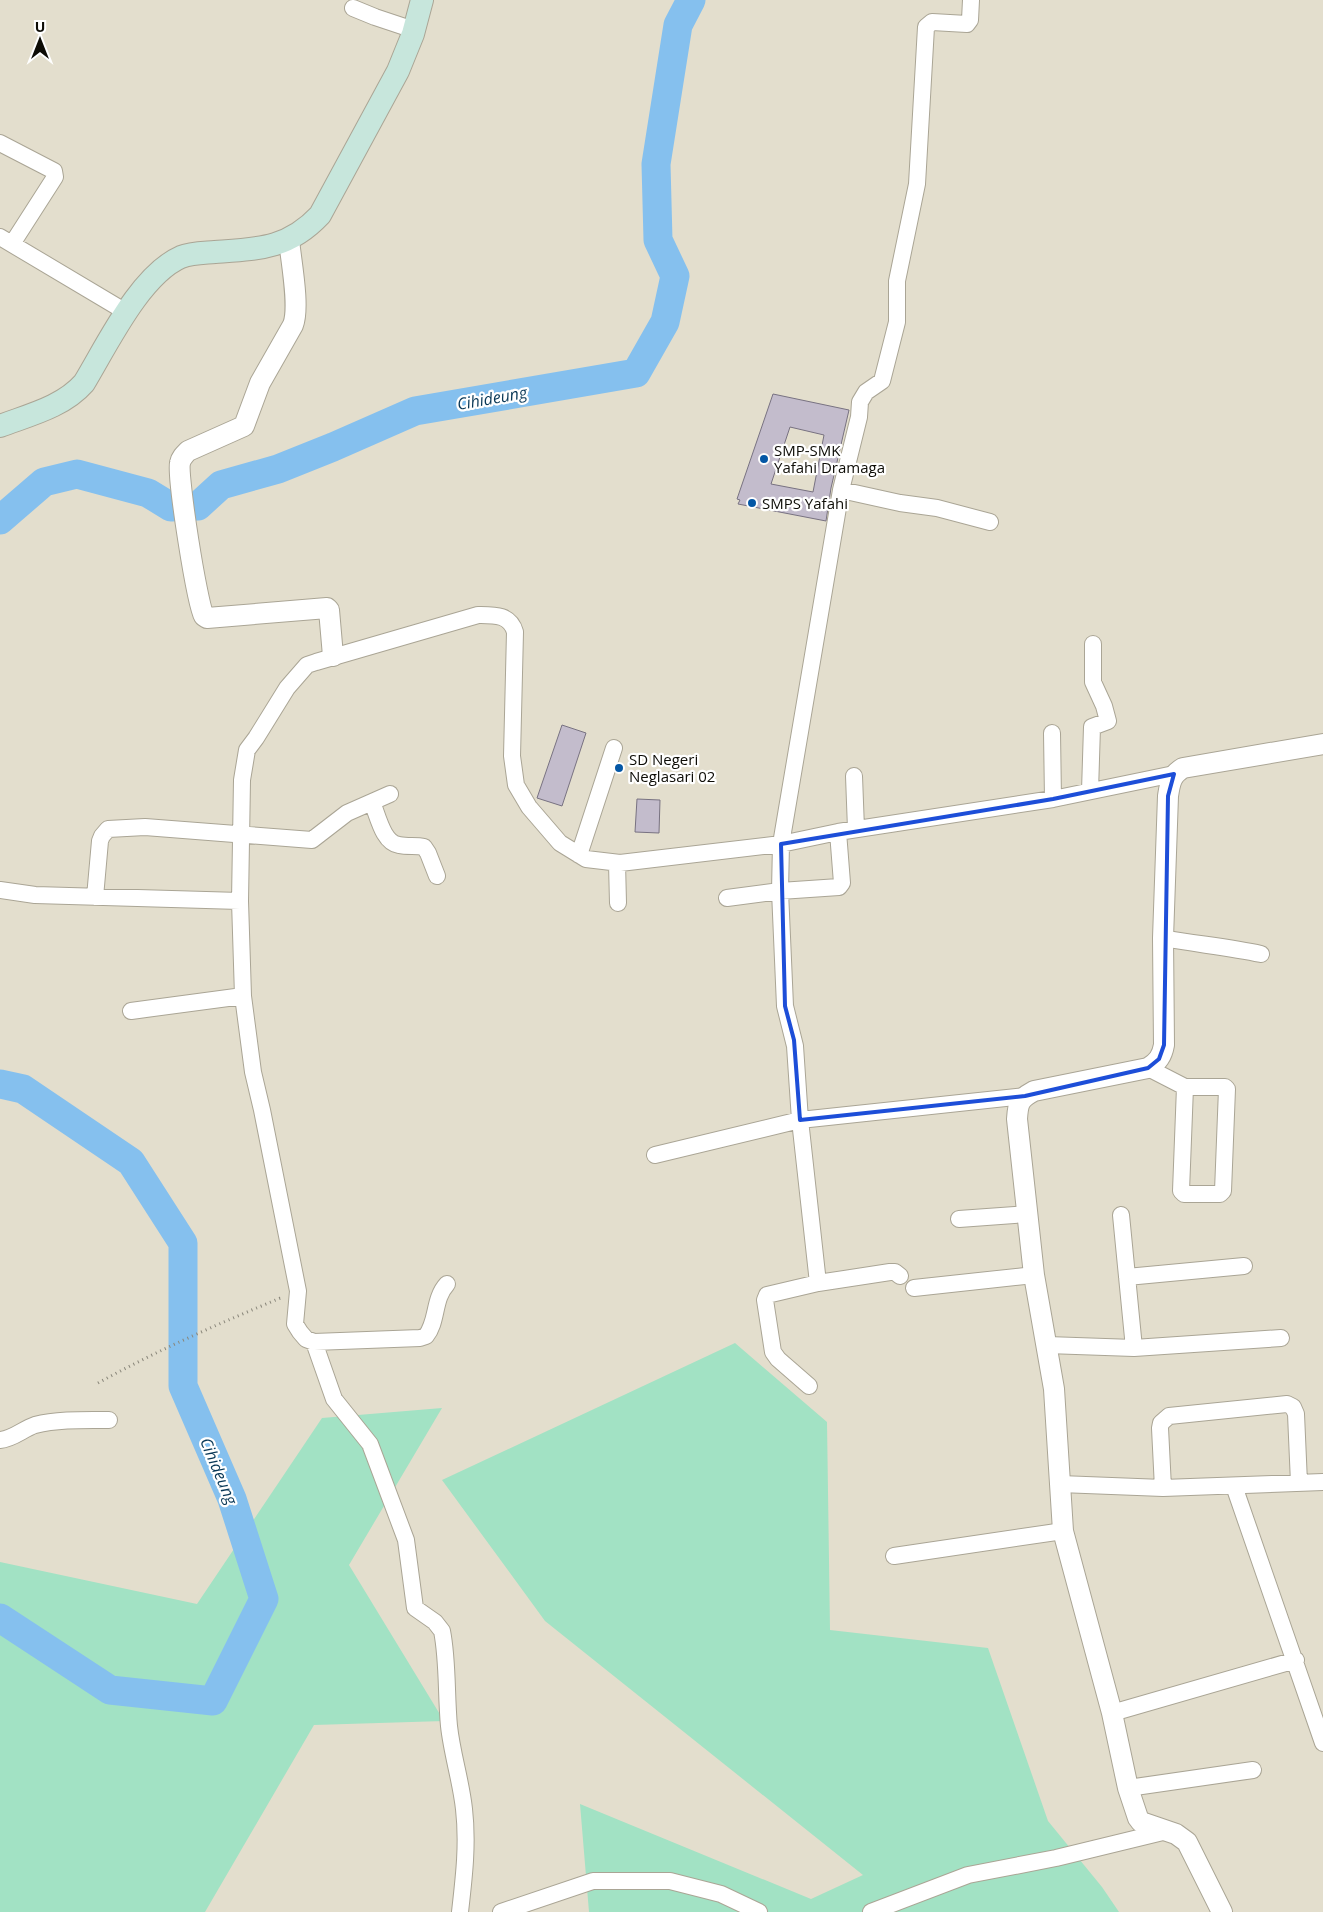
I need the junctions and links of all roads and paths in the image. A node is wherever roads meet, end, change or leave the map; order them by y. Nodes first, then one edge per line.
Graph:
1 (422, 0) edge
2 (970, 0) edge
3 (353, 8) dead end
4 (414, 30) junction
5 (0, 143) edge
6 (289, 240) junction
7 (6, 241) edge
8 (126, 312) junction
9 (0, 426) edge
10 (841, 490) junction
11 (990, 522) dead end
12 (1093, 644) dead end
13 (333, 656) junction
14 (1052, 733) dead end
15 (1323, 744) edge
16 (614, 748) dead end
17 (1174, 774) junction
18 (854, 776) dead end
19 (1090, 791) junction
20 (390, 794) dead end
21 (1053, 799) junction
22 (372, 802) junction
23 (856, 829) junction
24 (838, 832) junction
25 (242, 834) junction
26 (781, 844) junction
27 (579, 855) junction
28 (617, 863) junction
29 (437, 876) dead end
30 (0, 890) edge
31 (780, 891) junction
32 (95, 897) junction
33 (726, 898) dead end
34 (240, 901) junction
35 (618, 903) dead end
36 (1163, 938) junction
37 (1261, 954) dead end
38 (243, 996) junction
39 (131, 1011) dead end
40 (1148, 1068) junction
41 (1185, 1087) junction
42 (1025, 1096) junction
43 (800, 1120) junction
44 (655, 1155) dead end
45 (1027, 1214) junction
46 (1121, 1215) dead end
47 (959, 1219) dead end
48 (1244, 1266) dead end
49 (1034, 1275) junction
50 (900, 1276) dead end
51 (1127, 1277) junction
52 (818, 1283) junction
53 (447, 1284) dead end
54 (914, 1288) dead end
55 (298, 1291) junction
56 (1281, 1338) dead end
57 (314, 1342) junction
58 (1047, 1345) junction
59 (1134, 1348) junction
60 (98, 1382) dead end
61 (809, 1386) dead end
62 (109, 1420) dead end
63 (0, 1440) edge
64 (1323, 1482) edge
65 (1298, 1483) junction
66 (1060, 1484) junction
67 (1234, 1486) junction
68 (1163, 1488) junction
69 (1063, 1531) junction
70 (894, 1556) dead end
71 (1296, 1660) junction
72 (1112, 1712) junction
73 (1323, 1743) edge
74 (1253, 1770) dead end
75 (1128, 1788) junction
76 (1167, 1831) junction
77 (460, 1912) edge
78 (501, 1912) edge
79 (759, 1912) edge
80 (871, 1912) edge
81 (1222, 1912) edge

1 - 4 main road
2 - 10 street
3 - 4 street
4 - 6 main road
5 - 7 street
6 - 8 main road
6 - 13 street
7 - 8 street
8 - 9 main road
10 - 11 street
10 - 26 street
12 - 19 street
13 - 25 street
13 - 27 street
14 - 21 street
15 - 17 street
16 - 27 street
17 - 19 street
17 - 36 street
18 - 23 street
19 - 21 street
20 - 22 street
21 - 23 street
22 - 25 street
22 - 29 street
23 - 24 street
24 - 26 street
24 - 31 street
25 - 32 street
25 - 34 street
26 - 28 street
26 - 31 street
27 - 28 street
28 - 35 street
30 - 32 street
31 - 33 street
31 - 43 street
32 - 34 street
34 - 38 street
36 - 37 street
36 - 40 street
38 - 39 street
38 - 55 street
40 - 41 street
40 - 42 street
41 - 41 street
42 - 43 street
42 - 45 street
43 - 44 street
43 - 52 street
45 - 47 street
45 - 49 street
46 - 51 street
48 - 51 street
49 - 54 street
49 - 58 street
50 - 52 street
51 - 59 street
52 - 61 street
53 - 57 street
55 - 57 street
55 - 60 path
56 - 59 street
57 - 77 street
58 - 59 street
58 - 66 street
62 - 63 street
64 - 65 street
65 - 67 street
65 - 68 street
66 - 68 street
66 - 69 street
67 - 68 street
67 - 71 street
69 - 70 street
69 - 72 street
71 - 72 street
71 - 73 street
72 - 75 street
74 - 75 street
75 - 76 street
76 - 80 street
76 - 81 street
78 - 79 street

